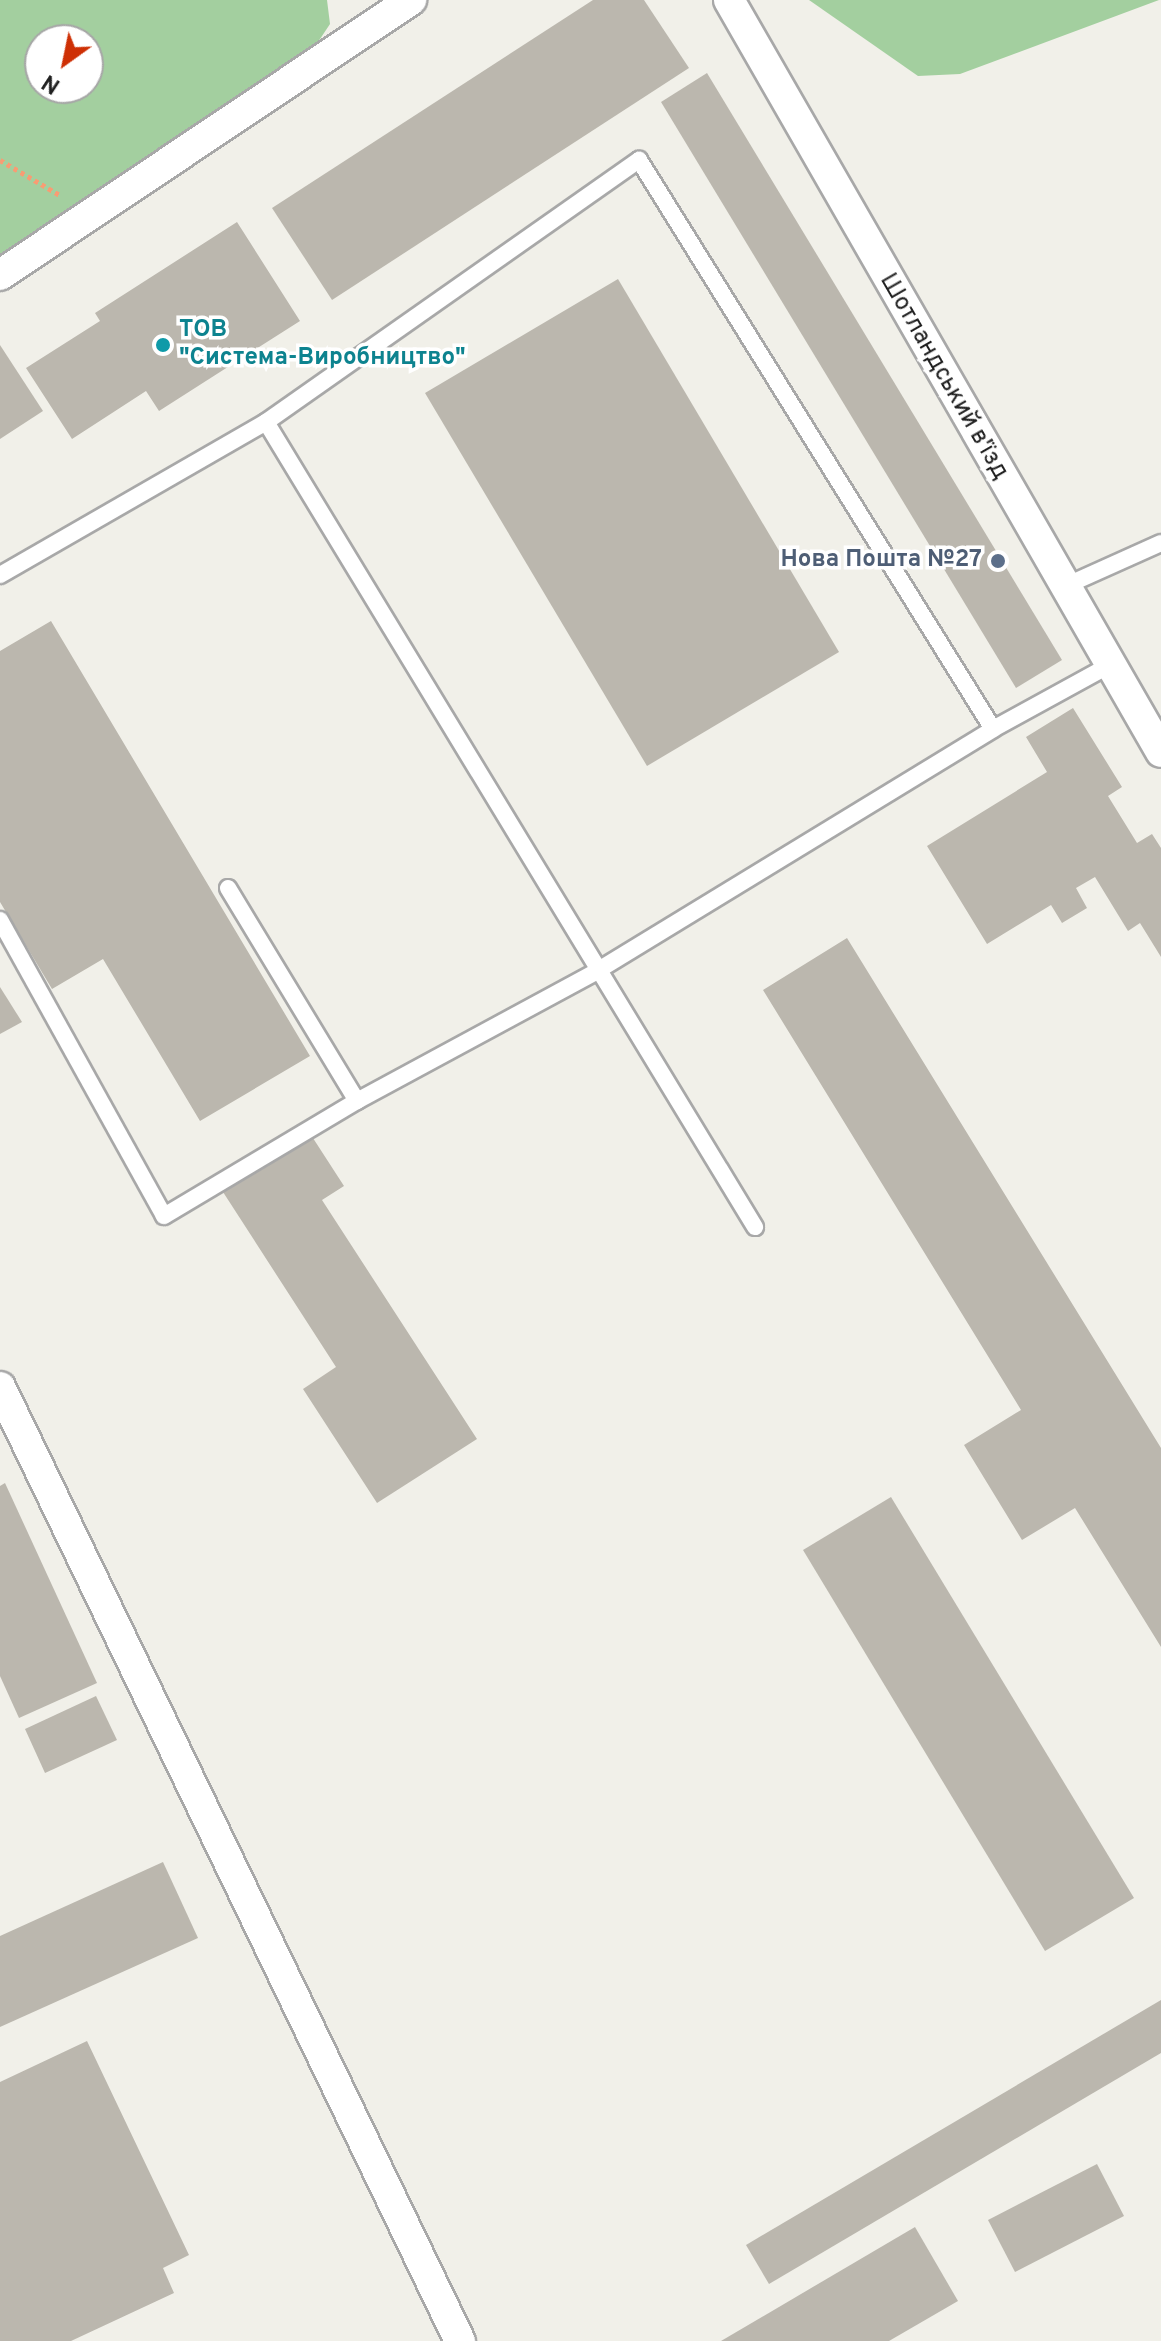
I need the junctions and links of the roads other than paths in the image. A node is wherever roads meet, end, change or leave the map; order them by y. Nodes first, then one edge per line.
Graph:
1 (411, 0) edge
2 (729, 0) edge
3 (0, 275) edge
4 (266, 422) junction
5 (1161, 543) edge
6 (0, 575) edge
7 (1063, 587) junction
8 (1108, 666) junction
9 (993, 729) junction
10 (1161, 752) edge
11 (228, 888) dead end
12 (0, 920) edge
13 (597, 971) junction
14 (357, 1101) junction
15 (755, 1227) dead end
16 (0, 1387) edge
17 (460, 2341) edge

1 - 3 street
2 - 7 street, Шотландський в'їзд
4 - 6 lane
4 - 9 lane
4 - 13 lane
5 - 7 lane
7 - 8 street, Шотландський в'їзд
8 - 9 lane
8 - 10 street, Шотландський в'їзд
9 - 13 lane
11 - 14 lane
12 - 14 lane
13 - 14 lane
13 - 15 lane
16 - 17 street

